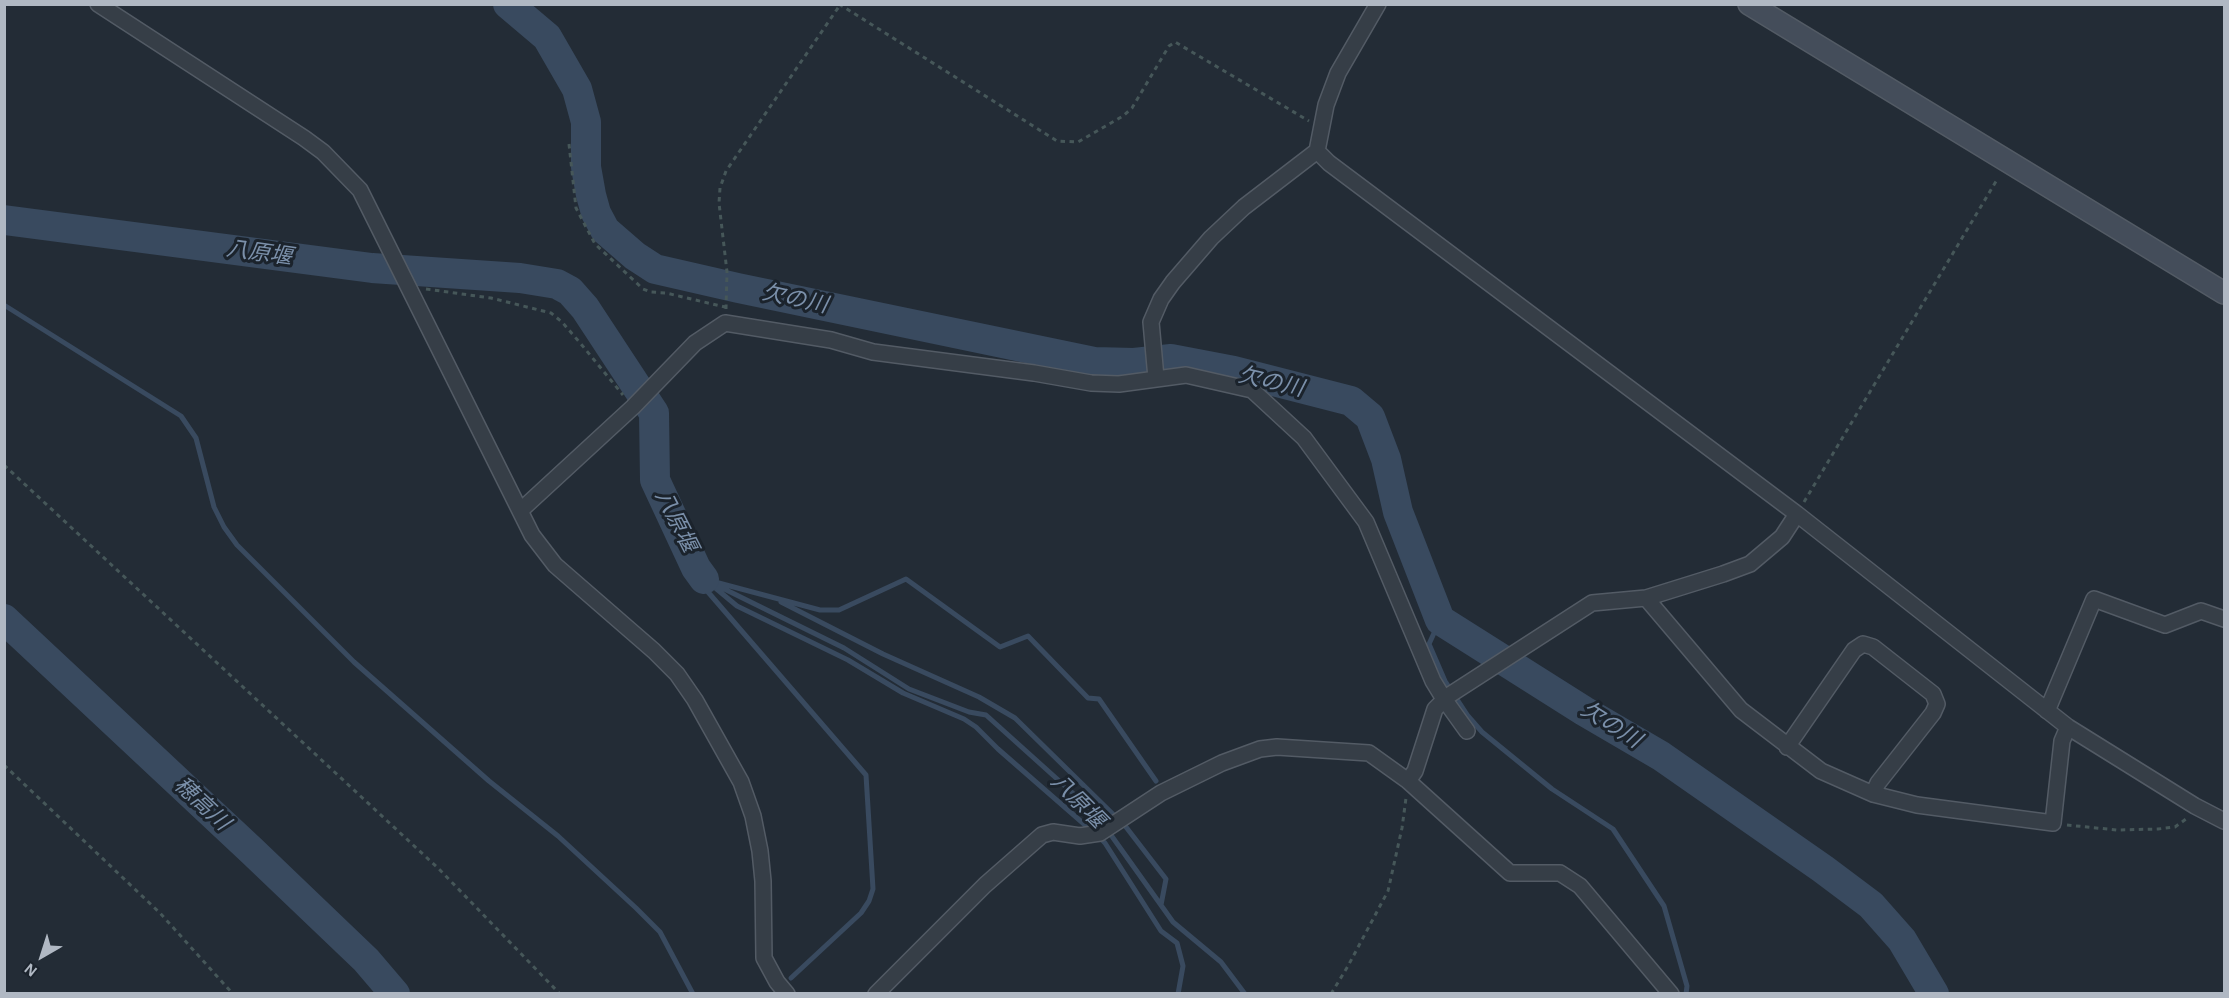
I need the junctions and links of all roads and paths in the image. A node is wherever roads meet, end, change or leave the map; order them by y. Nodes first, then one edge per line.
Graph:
1 (98, 4) edge
2 (1378, 4) edge
3 (1749, 4) edge
4 (840, 5) edge
5 (1321, 128) junction
6 (569, 144) dead end
7 (1317, 150) junction
8 (2009, 160) junction
9 (409, 286) junction
10 (2224, 293) edge
11 (728, 301) dead end
12 (727, 308) dead end
13 (1156, 374) junction
14 (636, 404) junction
15 (4, 465) edge
16 (520, 511) junction
17 (1797, 514) junction
18 (1647, 598) junction
19 (2224, 619) edge
20 (1451, 694) junction
21 (2047, 711) junction
22 (2068, 727) junction
23 (1467, 731) dead end
24 (1787, 747) junction
25 (4, 765) edge
26 (1408, 781) junction
27 (1873, 794) junction
28 (2195, 806) junction
29 (2224, 821) edge
30 (2053, 823) junction
31 (232, 993) edge
32 (560, 993) edge
33 (787, 993) edge
34 (876, 993) edge
35 (1331, 993) edge
36 (1671, 993) edge

1 - 9 street
2 - 5 street
3 - 8 street
4 - 5 path
4 - 11 path
5 - 7 street
6 - 12 path
7 - 13 street
7 - 17 street
8 - 10 street
8 - 17 path
9 - 14 path
9 - 16 street
13 - 14 street
13 - 20 street
14 - 16 street
15 - 32 path
16 - 33 street
17 - 18 street
17 - 21 street
18 - 20 street
18 - 24 street
19 - 21 street
20 - 23 street
20 - 26 street
21 - 22 street
22 - 28 street
22 - 30 street
24 - 27 street
24 - 27 street
25 - 31 path
26 - 34 street
26 - 35 path
26 - 36 street
27 - 30 street
28 - 29 street
28 - 30 path

